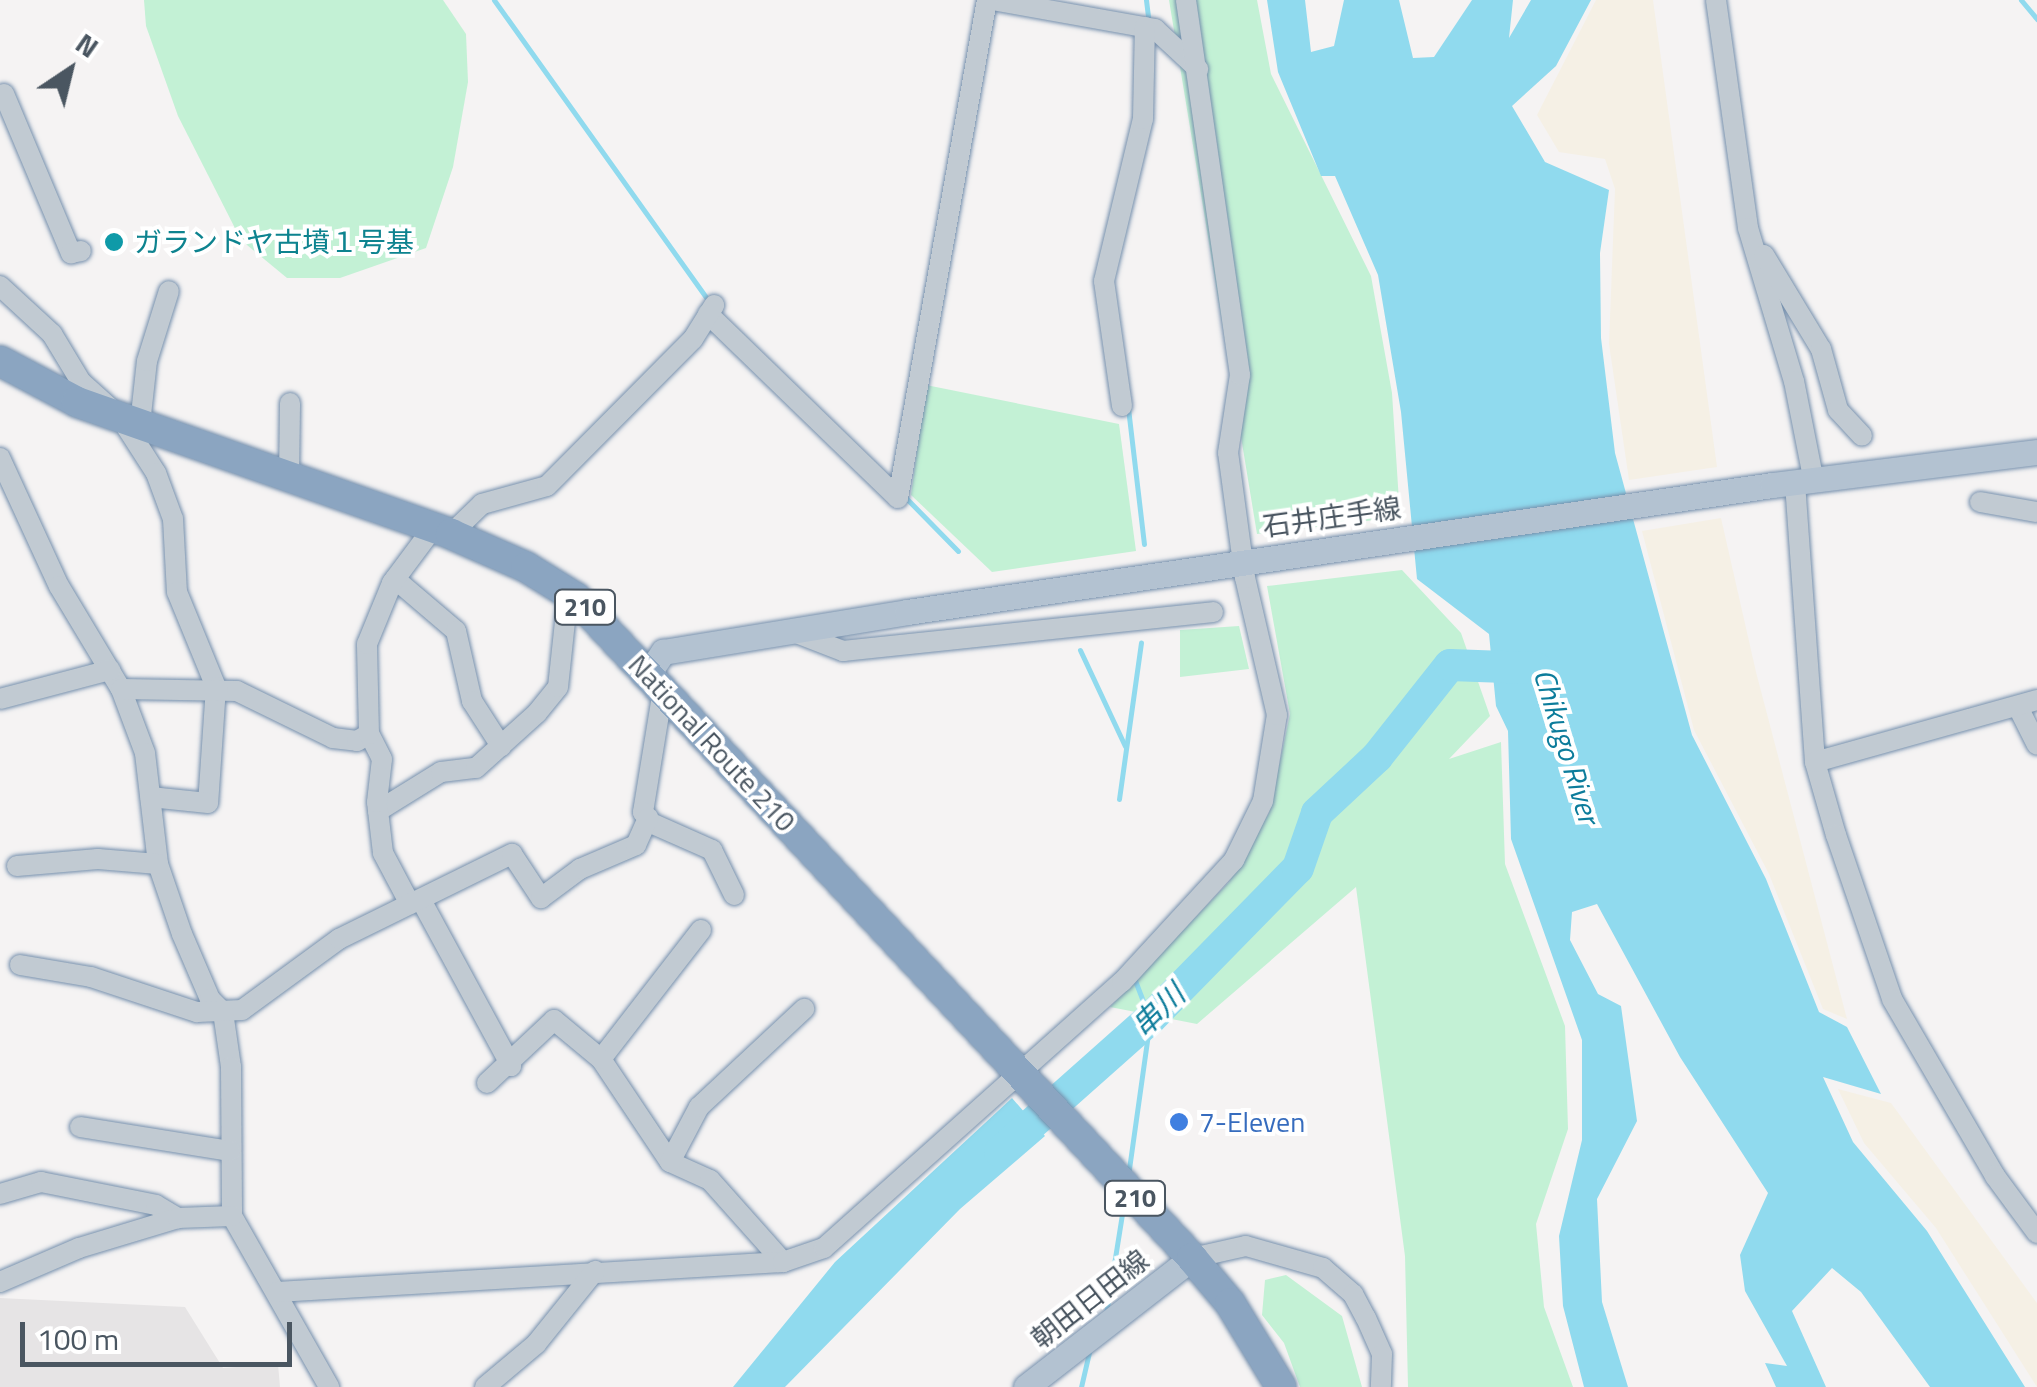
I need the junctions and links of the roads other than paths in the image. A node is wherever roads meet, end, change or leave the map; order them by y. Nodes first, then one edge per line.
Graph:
1 (990, 0) edge
2 (1186, 0) edge
3 (1716, 0) edge
4 (1150, 28) junction
5 (1198, 70) junction
6 (5, 93) edge
7 (1748, 228) junction
8 (81, 250) dead end
9 (0, 286) edge
10 (169, 291) dead end
11 (0, 361) edge
12 (290, 403) dead end
13 (1122, 406) dead end
14 (130, 421) junction
15 (1862, 436) dead end
16 (2037, 452) edge
17 (0, 458) edge
18 (289, 476) junction
19 (1794, 483) junction
20 (1980, 502) dead end
21 (2037, 512) edge
22 (442, 531) junction
23 (1254, 559) junction
24 (395, 579) junction
25 (568, 593) junction
26 (1213, 612) dead end
27 (791, 631) junction
28 (115, 680) junction
29 (656, 682) junction
30 (216, 687) junction
31 (0, 700) edge
32 (2028, 703) edge
33 (369, 734) junction
34 (2037, 745) edge
35 (501, 746) junction
36 (1815, 762) junction
37 (150, 797) junction
38 (378, 811) junction
39 (648, 818) junction
40 (158, 864) junction
41 (17, 866) dead end
42 (734, 894) dead end
43 (416, 902) junction
44 (702, 930) dead end
45 (20, 965) dead end
46 (804, 1009) dead end
47 (223, 1012) junction
48 (601, 1059) junction
49 (511, 1066) junction
50 (1018, 1074) junction
51 (488, 1083) dead end
52 (80, 1127) dead end
53 (230, 1151) junction
54 (670, 1162) junction
55 (0, 1194) edge
56 (232, 1216) junction
57 (178, 1218) junction
58 (2037, 1232) edge
59 (1192, 1258) junction
60 (783, 1262) junction
61 (595, 1271) junction
62 (0, 1282) edge
63 (276, 1292) junction
64 (329, 1387) edge
65 (485, 1387) edge
66 (1026, 1387) edge
67 (1281, 1387) edge
68 (1381, 1387) edge

1 - 4 street
1 - 22 street
2 - 5 street
3 - 7 street
4 - 5 street
4 - 13 street
5 - 23 street
6 - 8 street
7 - 15 street
7 - 19 street
9 - 14 street
10 - 14 street
11 - 14 highway, National Route 210 / 210
12 - 18 street
14 - 18 highway, National Route 210 / 210
14 - 30 street
16 - 19 main road, 石井庄手線
17 - 28 street
18 - 22 highway, National Route 210 / 210
19 - 23 main road, 石井庄手線
19 - 36 street
20 - 21 street
22 - 24 street
22 - 25 highway, National Route 210 / 210
23 - 27 main road, 石井庄手線
23 - 50 street
24 - 33 street
24 - 35 street
25 - 29 highway, National Route 210 / 210
25 - 35 street
26 - 27 street
27 - 29 main road, 石井庄手線
28 - 30 street
28 - 31 street
28 - 37 street
29 - 39 street
29 - 50 highway, National Route 210 / 210
30 - 33 street
30 - 37 street
32 - 34 street
32 - 36 street
33 - 38 street
35 - 38 street
36 - 58 street
37 - 40 street
38 - 43 street
39 - 42 street
39 - 43 street
40 - 41 street
40 - 47 street
43 - 47 street
43 - 49 street
44 - 48 street
45 - 47 street
46 - 54 street
47 - 53 street
48 - 49 street
48 - 54 street
49 - 51 street
50 - 59 highway, National Route 210 / 210
50 - 60 street
52 - 53 street
53 - 56 street
54 - 60 street
55 - 57 street
56 - 57 street
56 - 63 street
57 - 62 street
59 - 66 main road, 朝田日田線
59 - 67 highway, 210
59 - 68 street
60 - 61 street
61 - 63 street
61 - 65 street
63 - 64 street

